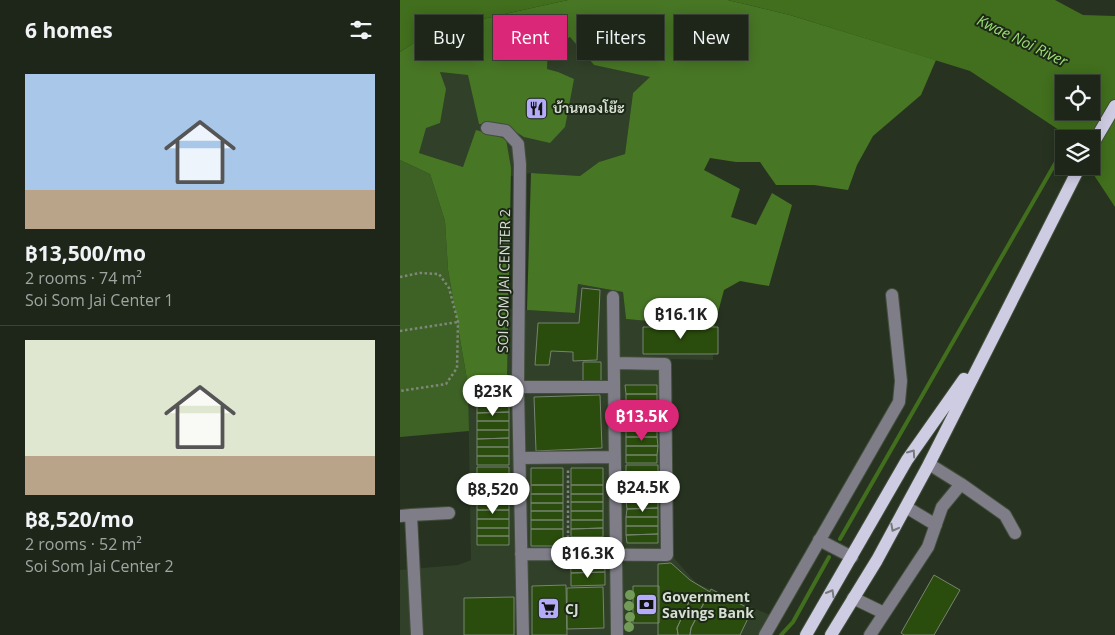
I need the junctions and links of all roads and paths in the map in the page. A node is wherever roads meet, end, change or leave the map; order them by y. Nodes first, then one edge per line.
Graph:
1 (1115, 106) edge
2 (487, 128) dead end
3 (1100, 132) edge
4 (1076, 175) edge
5 (400, 277) edge
6 (892, 295) dead end
7 (613, 297) dead end
8 (458, 322) junction
9 (400, 331) edge
10 (989, 344) junction
11 (614, 363) junction
12 (518, 387) junction
13 (614, 387) junction
14 (400, 391) edge
15 (615, 457) junction
16 (520, 458) junction
17 (568, 458) junction
18 (928, 464) junction
19 (961, 484) junction
20 (906, 507) junction
21 (448, 513) dead end
22 (405, 515) edge
23 (936, 525) junction
24 (1015, 533) dead end
25 (819, 540) junction
26 (521, 554) junction
27 (568, 554) junction
28 (616, 555) junction
29 (852, 556) junction
30 (414, 574) junction
31 (400, 575) edge
32 (854, 598) junction
33 (884, 613) junction
34 (417, 635) edge
35 (523, 635) edge
36 (617, 635) edge
37 (765, 635) edge
38 (806, 635) edge
39 (831, 635) edge
40 (870, 635) edge

1 - 3 main road
2 - 12 street, SOI SOM JAI CENTER 2
4 - 10 main road
5 - 8 path
6 - 25 street
7 - 11 street
8 - 9 path
8 - 14 path
10 - 18 main road
29 -> 10 main road
11 - 13 street
11 - 28 street
12 - 13 street
12 - 16 street, SOI SOM JAI CENTER 2
13 - 15 street
15 - 17 street
15 - 28 street
16 - 17 street
16 - 26 street, SOI SOM JAI CENTER 2
17 - 27 path
18 - 19 street
18 - 20 main road
19 - 23 street
19 - 24 street
20 - 23 street
20 -> 32 main road
21 - 22 street
22 - 30 street
23 - 33 street
25 - 29 street
25 - 37 street
26 - 27 street
26 - 35 street, SOI SOM JAI CENTER 2
27 - 28 street
28 - 36 street
38 -> 29 main road
30 - 31 street
30 - 34 street
32 - 33 street
32 - 39 main road
33 - 40 street

